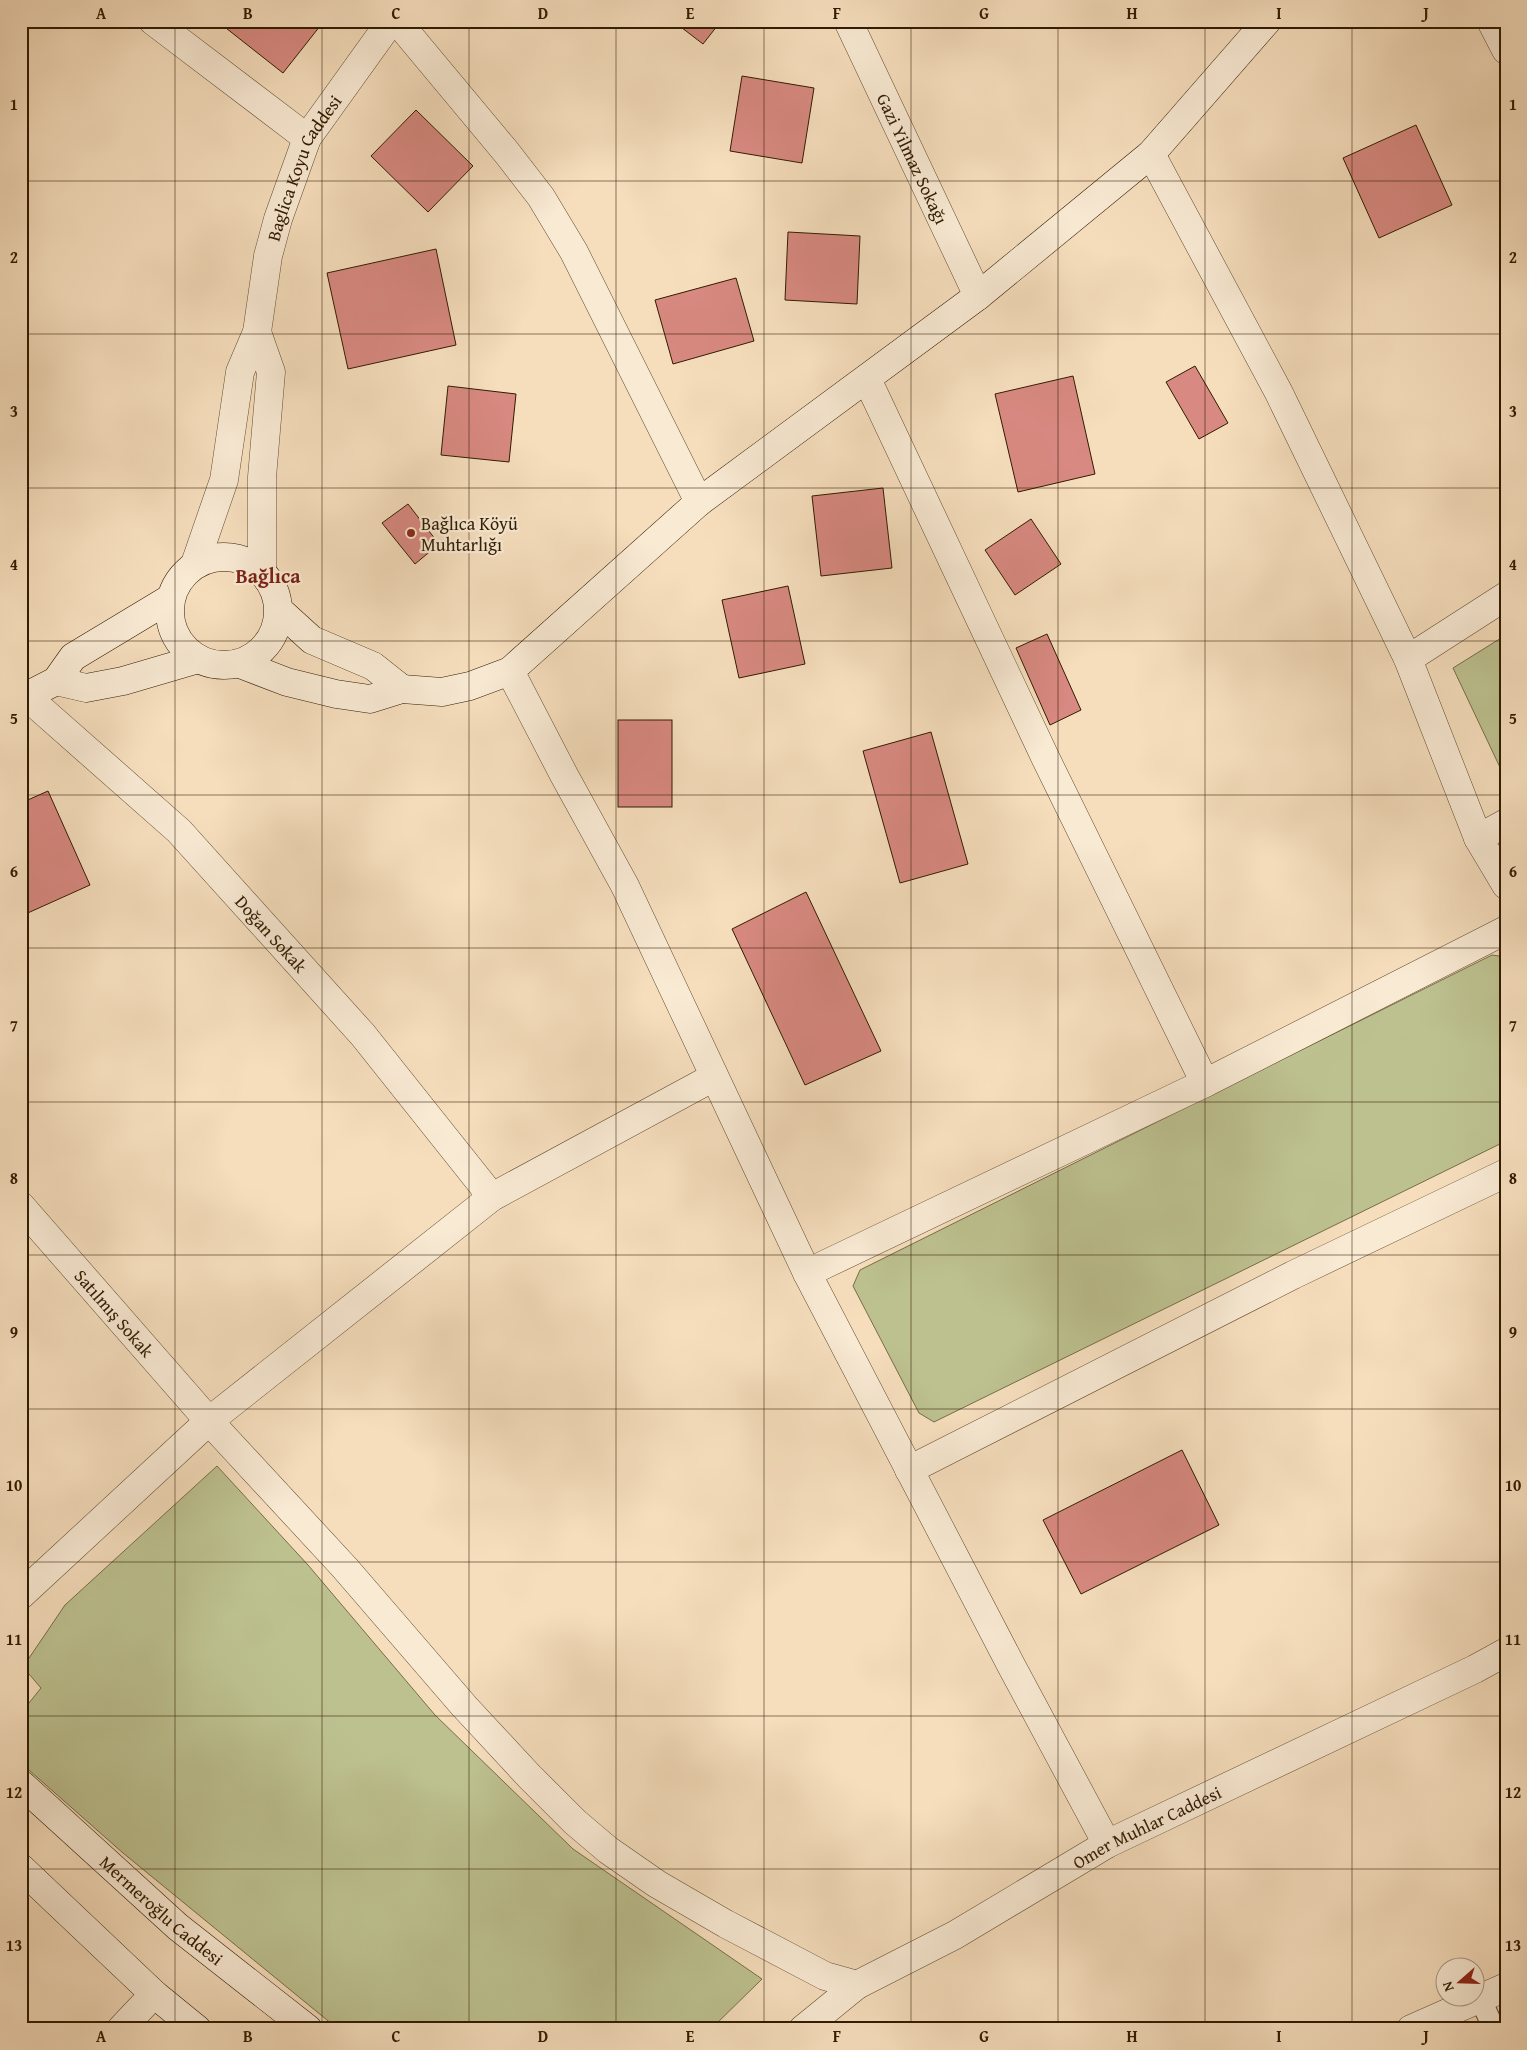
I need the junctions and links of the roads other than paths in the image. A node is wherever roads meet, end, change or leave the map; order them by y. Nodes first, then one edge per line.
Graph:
1 (152, 21) edge
2 (391, 21) edge
3 (398, 21) edge
4 (848, 21) edge
5 (1267, 21) edge
6 (1491, 21) edge
7 (1506, 50) edge
8 (306, 138) junction
9 (1151, 154) junction
10 (978, 296) junction
11 (257, 332) junction
12 (867, 379) junction
13 (699, 502) junction
14 (196, 564) junction
15 (262, 572) junction
16 (1506, 596) edge
17 (171, 598) junction
18 (279, 610) junction
19 (198, 659) junction
20 (1408, 659) junction
21 (240, 664) junction
22 (510, 670) junction
23 (56, 681) junction
24 (402, 688) junction
25 (24, 697) edge
26 (1506, 823) edge
27 (1478, 838) junction
28 (1506, 885) edge
29 (1506, 930) edge
30 (714, 1077) junction
31 (1205, 1083) junction
32 (1506, 1173) edge
33 (492, 1197) junction
34 (21, 1206) edge
35 (807, 1273) junction
36 (209, 1421) junction
37 (908, 1470) junction
38 (21, 1594) edge
39 (1506, 1652) edge
40 (21, 1784) edge
41 (1107, 1844) junction
42 (21, 1868) edge
43 (857, 1985) junction
44 (1506, 1987) edge
45 (154, 1994) junction
46 (1484, 1996) edge
47 (1484, 2007) edge
48 (1458, 2008) edge
49 (121, 2029) edge
50 (197, 2029) edge
51 (308, 2029) edge
52 (803, 2029) edge
53 (1411, 2029) edge
54 (1494, 2029) edge

1 - 8 street
2 - 8 street, Baglica Koyu Caddesi
3 - 13 street
4 - 10 street, Gazi Yilmaz Sokağı
5 - 9 street
6 - 7 street
8 - 11 street, Baglica Koyu Caddesi
9 - 10 street
9 - 20 street
10 - 12 street
11 - 14 street
11 - 15 street
12 - 13 street
12 - 31 street
13 - 22 street
14 - 15 street
14 - 17 street
15 - 18 street
16 - 20 street
17 - 19 street
17 - 23 street
18 - 21 street
18 - 24 street
19 - 21 street
19 - 23 street
20 - 27 street
21 - 24 street
22 - 24 street
22 - 30 street
23 - 25 street
25 - 33 street, Doğan Sokak
26 - 27 street
27 - 28 street
29 - 31 street
30 - 33 street
30 - 35 street
31 - 35 street
32 - 37 street
33 - 36 street
34 - 36 street, Satılmış Sokak
35 - 37 street
36 - 38 street
36 - 43 street, Satılmış Sokak
37 - 41 street
39 - 41 street, Omer Muhlar Caddesi
40 - 51 street, Mermeroğlu Caddesi
41 - 43 street, Omer Muhlar Caddesi
42 - 45 street
43 - 52 street, Omer Muhlar Caddesi
44 - 46 street
45 - 49 street
45 - 50 street
47 - 54 lane
48 - 53 street

